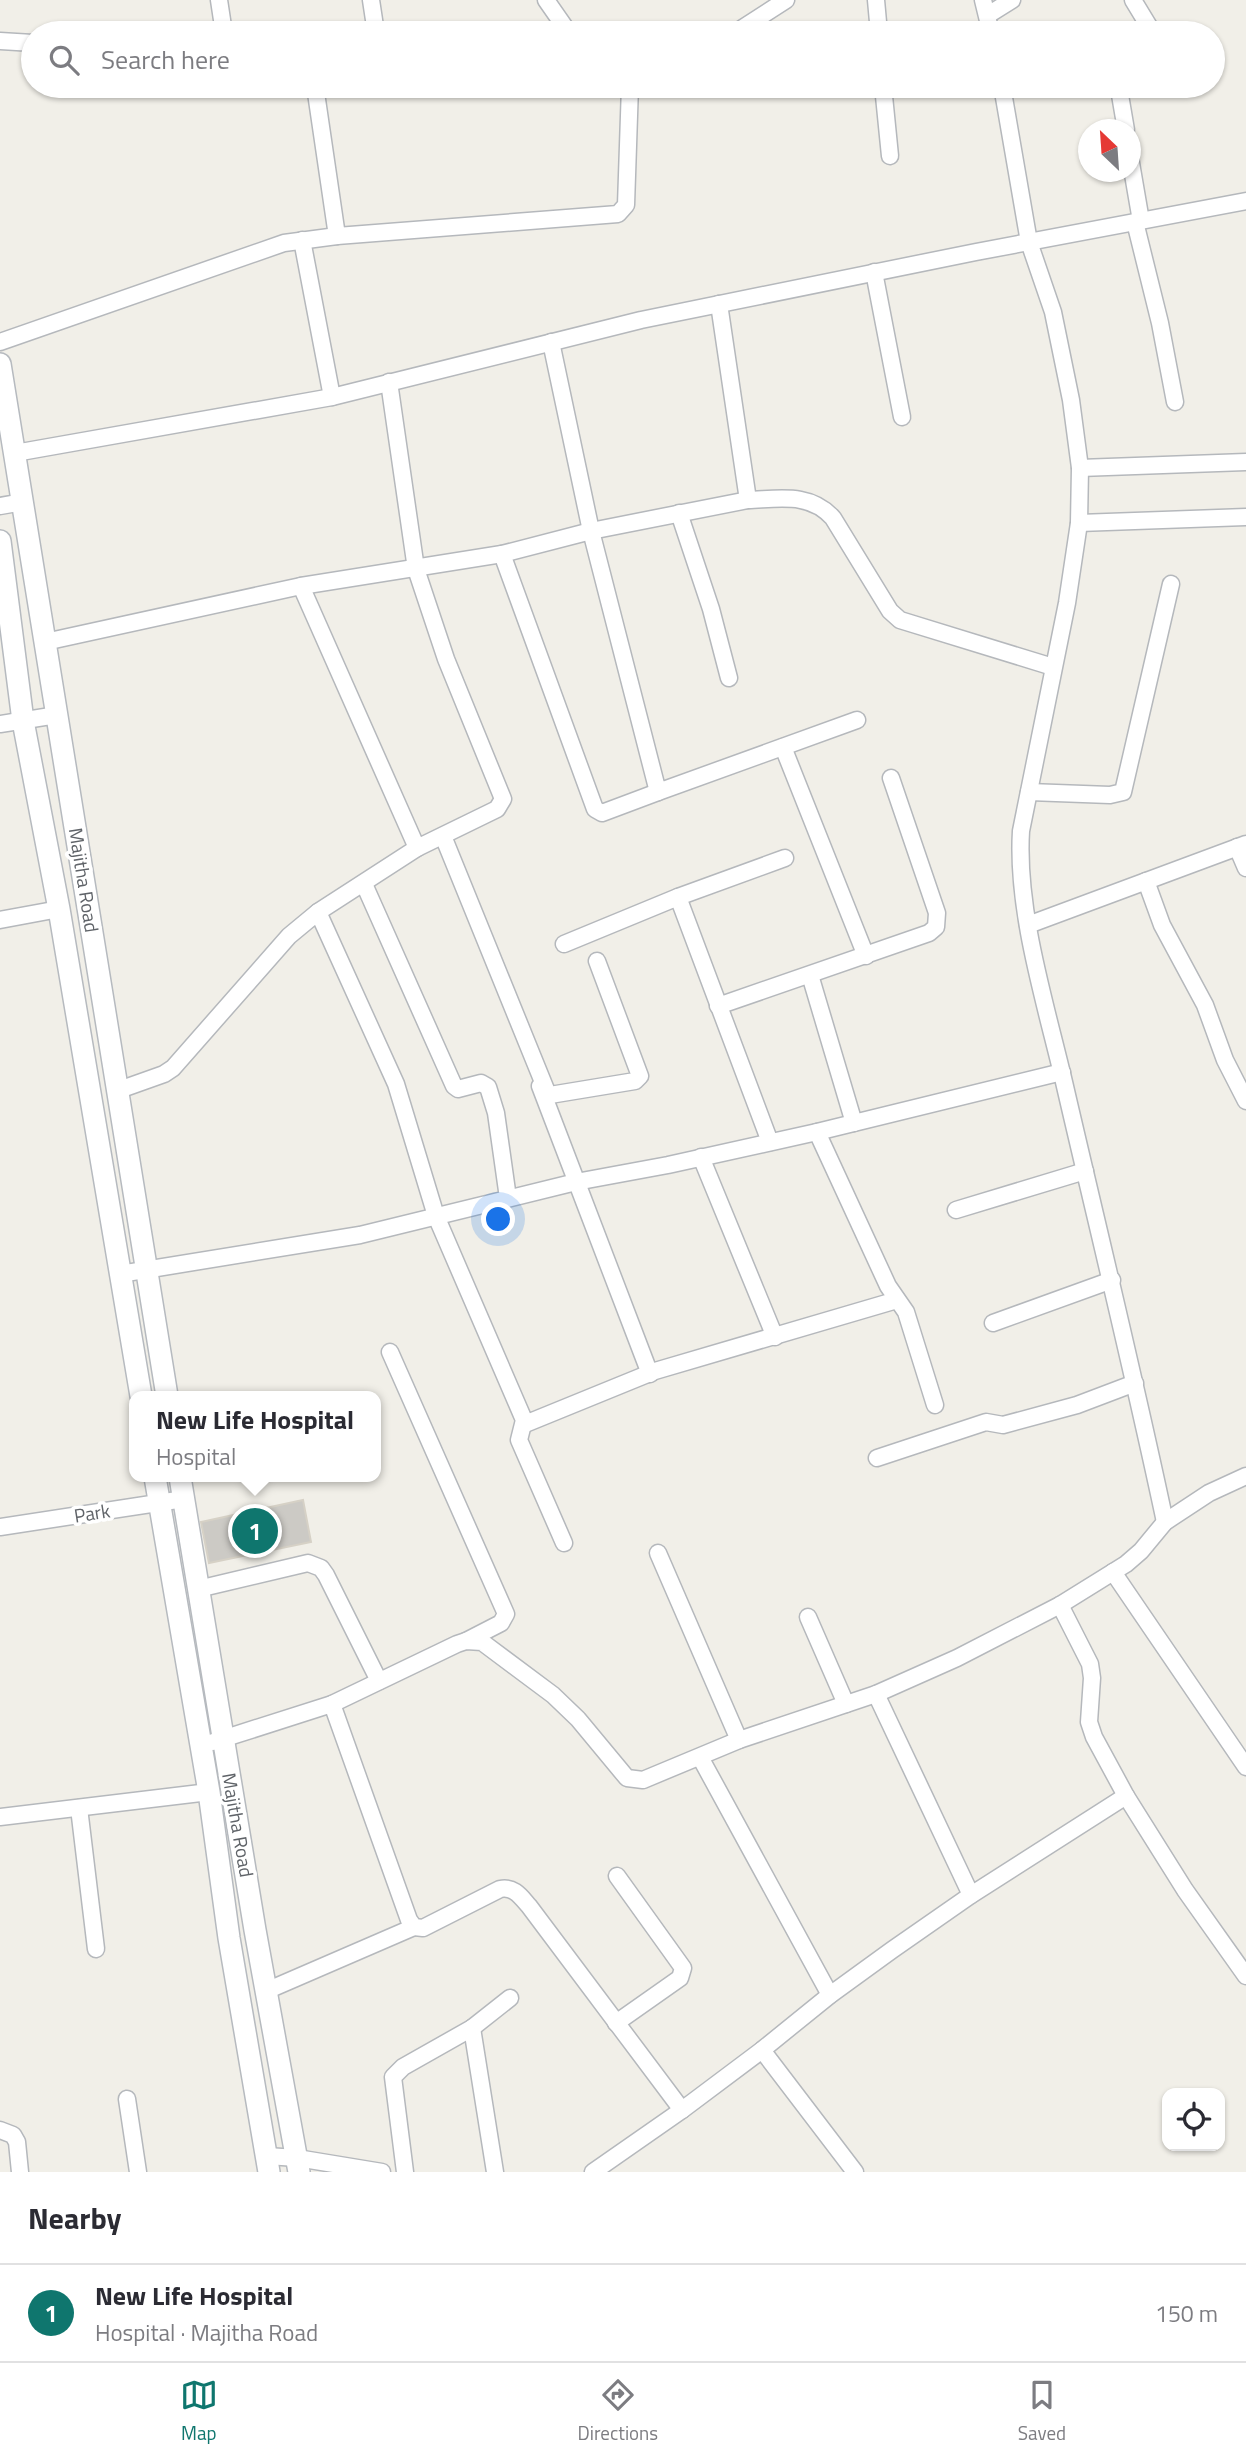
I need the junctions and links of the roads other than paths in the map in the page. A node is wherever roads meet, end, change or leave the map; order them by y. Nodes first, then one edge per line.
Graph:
1 (219, 0) edge
2 (370, 0) edge
3 (546, 0) edge
4 (786, 0) edge
5 (876, 0) edge
6 (1012, 0) edge
7 (1133, 0) edge
8 (985, 8) edge
9 (222, 21) edge
10 (374, 21) edge
11 (561, 21) edge
12 (754, 21) edge
13 (878, 21) edge
14 (1146, 21) edge
15 (0, 41) edge
16 (21, 42) edge
17 (317, 98) edge
18 (630, 98) edge
19 (884, 98) edge
20 (1004, 98) edge
21 (1121, 98) edge
22 (1124, 119) edge
23 (890, 156) dead end
24 (1133, 182) edge
25 (1246, 201) edge
26 (1138, 221) junction
27 (337, 236) junction
28 (302, 240) junction
29 (1030, 242) junction
30 (874, 272) junction
31 (719, 304) junction
32 (0, 342) edge
33 (551, 342) junction
34 (0, 364) edge
35 (389, 382) junction
36 (332, 397) junction
37 (1175, 402) dead end
38 (902, 417) dead end
39 (15, 453) junction
40 (1246, 462) edge
41 (1080, 468) junction
42 (748, 500) junction
43 (23, 502) junction
44 (0, 506) edge
45 (679, 513) junction
46 (1246, 517) edge
47 (1079, 523) junction
48 (591, 531) junction
49 (0, 541) edge
50 (502, 554) junction
51 (416, 569) junction
52 (1171, 584) dead end
53 (301, 586) junction
54 (45, 642) junction
55 (1053, 667) junction
56 (729, 678) dead end
57 (57, 715) junction
58 (857, 720) dead end
59 (23, 721) junction
60 (0, 724) edge
61 (783, 747) junction
62 (891, 778) dead end
63 (658, 792) junction
64 (1029, 792) junction
65 (443, 836) junction
66 (1242, 846) edge
67 (417, 848) junction
68 (785, 858) dead end
69 (1246, 868) edge
70 (1146, 881) junction
71 (364, 884) junction
72 (678, 897) junction
73 (59, 909) junction
74 (318, 912) junction
75 (475, 914) junction
76 (0, 920) edge
77 (1028, 925) junction
78 (564, 944) dead end
79 (866, 956) junction
80 (597, 961) dead end
81 (810, 975) junction
82 (718, 1006) junction
83 (1062, 1072) junction
84 (119, 1090) junction
85 (1246, 1101) edge
86 (854, 1124) junction
87 (817, 1132) junction
88 (770, 1142) junction
89 (701, 1157) junction
90 (1085, 1171) junction
91 (576, 1182) junction
92 (508, 1198) junction
93 (956, 1210) dead end
94 (436, 1216) junction
95 (148, 1271) junction
96 (120, 1274) junction
97 (1112, 1280) junction
98 (897, 1300) junction
99 (993, 1323) dead end
100 (775, 1337) junction
101 (390, 1352) dead end
102 (650, 1374) junction
103 (1135, 1383) junction
104 (140, 1391) edge
105 (166, 1391) edge
106 (935, 1405) dead end
107 (525, 1424) junction
108 (877, 1458) dead end
109 (1246, 1476) edge
110 (156, 1482) edge
111 (181, 1482) edge
112 (184, 1499) junction
113 (160, 1502) junction
114 (1165, 1522) junction
115 (0, 1527) edge
116 (564, 1544) dead end
117 (658, 1553) dead end
118 (1113, 1572) junction
119 (198, 1589) junction
120 (1060, 1605) junction
121 (808, 1617) dead end
122 (466, 1641) junction
123 (379, 1681) junction
124 (876, 1694) junction
125 (332, 1704) junction
126 (845, 1704) junction
127 (223, 1739) junction
128 (739, 1740) junction
129 (201, 1746) junction
130 (700, 1757) junction
131 (1246, 1767) edge
132 (209, 1792) junction
133 (1126, 1796) junction
134 (79, 1808) junction
135 (0, 1817) edge
136 (617, 1876) dead end
137 (971, 1895) junction
138 (414, 1927) junction
139 (255, 1930) junction
140 (228, 1933) junction
141 (96, 1949) dead end
142 (1246, 1976) edge
143 (266, 1991) junction
144 (830, 1995) junction
145 (510, 1998) dead end
146 (616, 2023) junction
147 (472, 2028) junction
148 (762, 2050) junction
149 (127, 2099) dead end
150 (682, 2110) junction
151 (0, 2130) edge
152 (268, 2164) edge
153 (298, 2165) edge
154 (596, 2171) edge
155 (20, 2172) edge
156 (138, 2172) edge
157 (382, 2172) edge
158 (405, 2172) edge
159 (495, 2172) edge
160 (855, 2172) edge

1 - 9 street
2 - 10 street
3 - 11 street
4 - 12 street
5 - 13 street
6 - 8 street
7 - 14 street
15 - 16 street
17 - 27 street
18 - 27 street
19 - 23 street
20 - 29 street
21 - 22 street
24 - 26 street
25 - 26 street
26 - 29 street
26 - 37 street
27 - 28 street
28 - 32 street
28 - 36 street
29 - 30 street
29 - 41 street
30 - 31 street
30 - 38 street
31 - 33 street
31 - 42 street
33 - 35 street
33 - 48 street
34 - 39 main road, Majitha Road
35 - 36 street
35 - 51 street
36 - 39 street
39 - 43 main road, Majitha Road
40 - 41 street
41 - 47 street
42 - 45 street
42 - 55 street
43 - 44 street
43 - 54 main road, Majitha Road
45 - 48 street
45 - 56 street
46 - 47 street
47 - 55 street
48 - 50 street
48 - 63 street
49 - 59 main road, Majitha Road
50 - 51 street
50 - 63 street
51 - 53 street
51 - 65 street
52 - 64 street
53 - 54 street
53 - 67 street
54 - 57 main road, Majitha Road
55 - 64 street
57 - 59 street
57 - 84 main road, Majitha Road
58 - 61 street
59 - 60 street
59 - 73 main road, Majitha Road
61 - 63 street
61 - 79 street
62 - 79 street
64 - 77 street
65 - 67 street
65 - 75 street
66 - 69 street
66 - 70 street
67 - 71 street
68 - 72 street
70 - 77 street
70 - 85 street
71 - 74 street
71 - 92 street
72 - 78 street
72 - 82 street
73 - 76 street
73 - 96 main road, Majitha Road
74 - 84 street
74 - 94 street
75 - 80 street
75 - 91 street
77 - 83 street
79 - 81 street
81 - 82 street
81 - 86 street
82 - 88 street
83 - 86 street
83 - 90 street
84 - 95 main road, Majitha Road
86 - 87 street
87 - 88 street
87 - 98 street
88 - 89 street
89 - 91 street
89 - 100 street
90 - 93 street
90 - 97 street
91 - 92 street
91 - 102 street
92 - 94 street
94 - 95 street
94 - 107 street
95 - 96 street
95 - 105 main road, Majitha Road
96 - 104 main road, Majitha Road
97 - 99 street
97 - 103 street
98 - 100 street
98 - 106 street
100 - 102 street
101 - 122 street
102 - 107 street
103 - 108 street
103 - 114 street
107 - 116 street
109 - 114 street
110 - 113 main road, Majitha Road
111 - 112 main road, Majitha Road
112 - 113 street, Park
112 - 119 main road, Majitha Road
113 - 115 street, Park
113 - 129 main road, Majitha Road
114 - 118 street
117 - 128 street
118 - 120 street
118 - 131 street
119 - 123 street
119 - 127 main road, Majitha Road
120 - 124 street
120 - 133 street
121 - 126 street
122 - 123 street
122 - 130 street
123 - 125 street
124 - 126 street
124 - 137 street
125 - 127 street
125 - 138 street
126 - 128 street
127 - 129 street
127 - 139 main road, Majitha Road
128 - 130 street
129 - 132 main road, Majitha Road
130 - 144 street
132 - 134 street
132 - 140 main road, Majitha Road
133 - 137 street
133 - 142 street
134 - 135 street
134 - 141 street
136 - 146 street
137 - 144 street
138 - 143 street
138 - 146 street
139 - 140 main road
139 - 143 main road, Majitha Road
140 - 152 main road, Majitha Road
143 - 153 main road, Majitha Road
144 - 148 street
145 - 147 street
146 - 150 street
147 - 158 street
147 - 159 street
148 - 150 street
148 - 160 street
149 - 156 street
150 - 154 street
151 - 155 street
152 - 153 street
153 - 157 street

